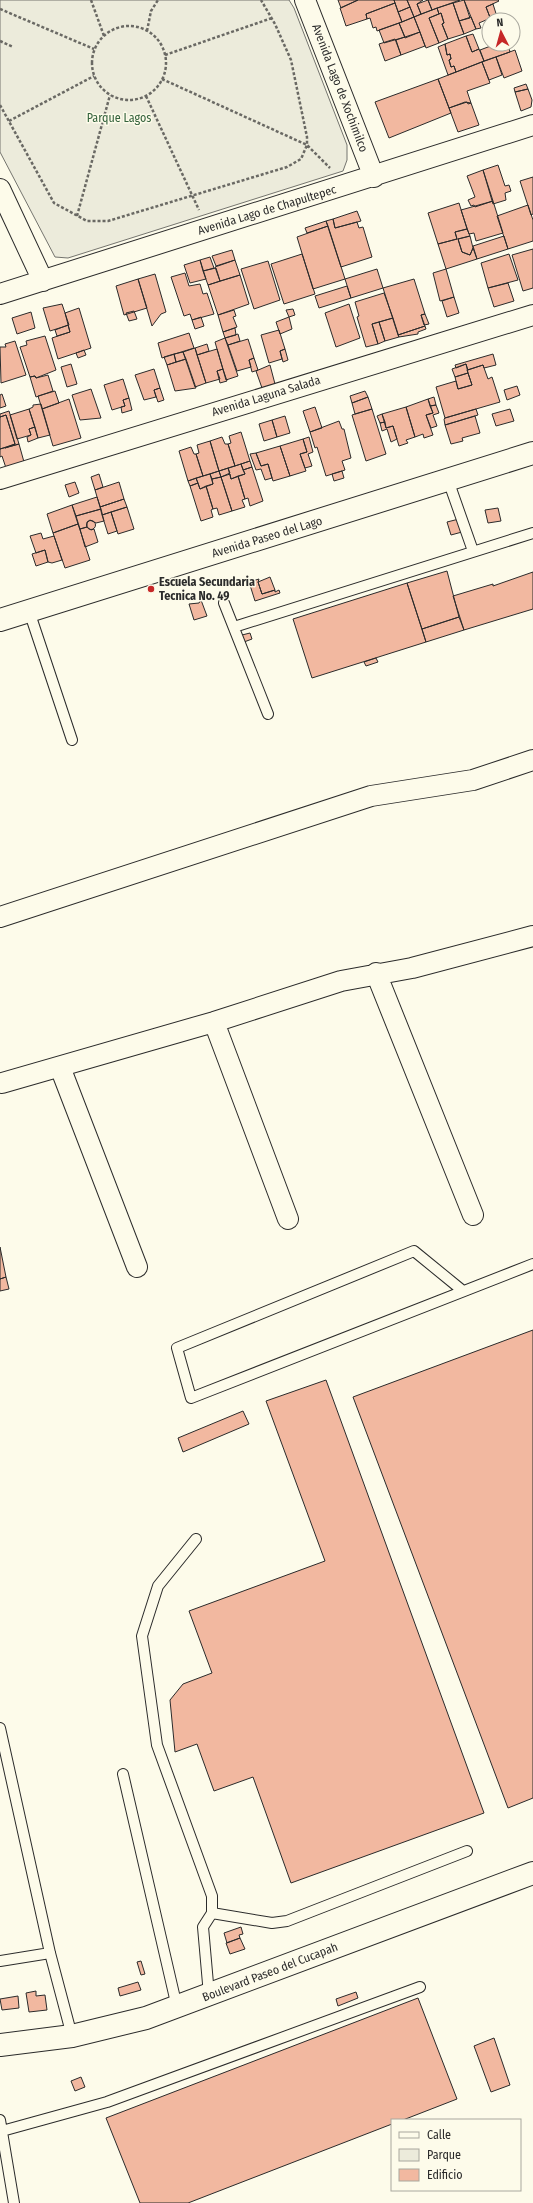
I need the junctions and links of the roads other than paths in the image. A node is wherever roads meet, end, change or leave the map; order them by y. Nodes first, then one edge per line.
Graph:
1 (305, 0) edge
2 (533, 125) edge
3 (374, 177) junction
4 (0, 189) edge
5 (43, 281) junction
6 (0, 294) edge
7 (533, 315) edge
8 (533, 453) edge
9 (0, 479) edge
10 (448, 480) junction
11 (533, 533) edge
12 (473, 551) junction
13 (224, 603) dead end
14 (29, 611) junction
15 (0, 620) edge
16 (234, 627) junction
17 (268, 714) dead end
18 (72, 740) dead end
19 (533, 760) edge
20 (0, 917) edge
21 (533, 936) edge
22 (376, 973) junction
23 (214, 1022) junction
24 (60, 1067) junction
25 (2, 1083) dead end
26 (473, 1215) dead end
27 (288, 1218) dead end
28 (533, 1264) edge
29 (137, 1267) dead end
30 (463, 1291) junction
31 (196, 1539) dead end
32 (0, 1728) edge
33 (123, 1774) dead end
34 (467, 1850) dead end
35 (533, 1873) edge
36 (212, 1913) junction
37 (50, 1953) junction
38 (0, 1961) edge
39 (420, 1987) dead end
40 (209, 1994) junction
41 (177, 2007) junction
42 (72, 2036) junction
43 (0, 2046) edge
44 (0, 2120) edge
45 (2, 2131) junction
46 (14, 2203) edge

1 - 3 street, Avenida Lago de Xochimilco
2 - 3 street, Avenida Lago de Chapultepec
3 - 5 street, Avenida Lago de Chapultepec
4 - 5 street
5 - 6 street, Avenida Lago de Chapultepec
7 - 9 street, Avenida Laguna Salada
8 - 10 main road, Avenida Paseo del Lago
10 - 12 lane
10 - 14 main road, Avenida Paseo del Lago
11 - 12 lane
12 - 16 lane
13 - 16 lane
14 - 15 main road, Avenida Paseo del Lago
14 - 18 lane
16 - 17 lane
19 - 20 street
21 - 22 street
22 - 23 street
22 - 26 street
23 - 24 street
23 - 27 street
24 - 25 street
24 - 29 street
28 - 30 lane
30 - 30 lane
31 - 36 lane
32 - 37 lane
33 - 41 lane
34 - 36 lane
35 - 40 main road, Boulevard Paseo del Cucapah
36 - 40 lane
37 - 38 lane
37 - 42 lane
39 - 45 lane
40 - 41 main road, Boulevard Paseo del Cucapah
41 - 42 main road, Boulevard Paseo del Cucapah
42 - 43 main road, Boulevard Paseo del Cucapah
44 - 45 lane
45 - 46 lane

